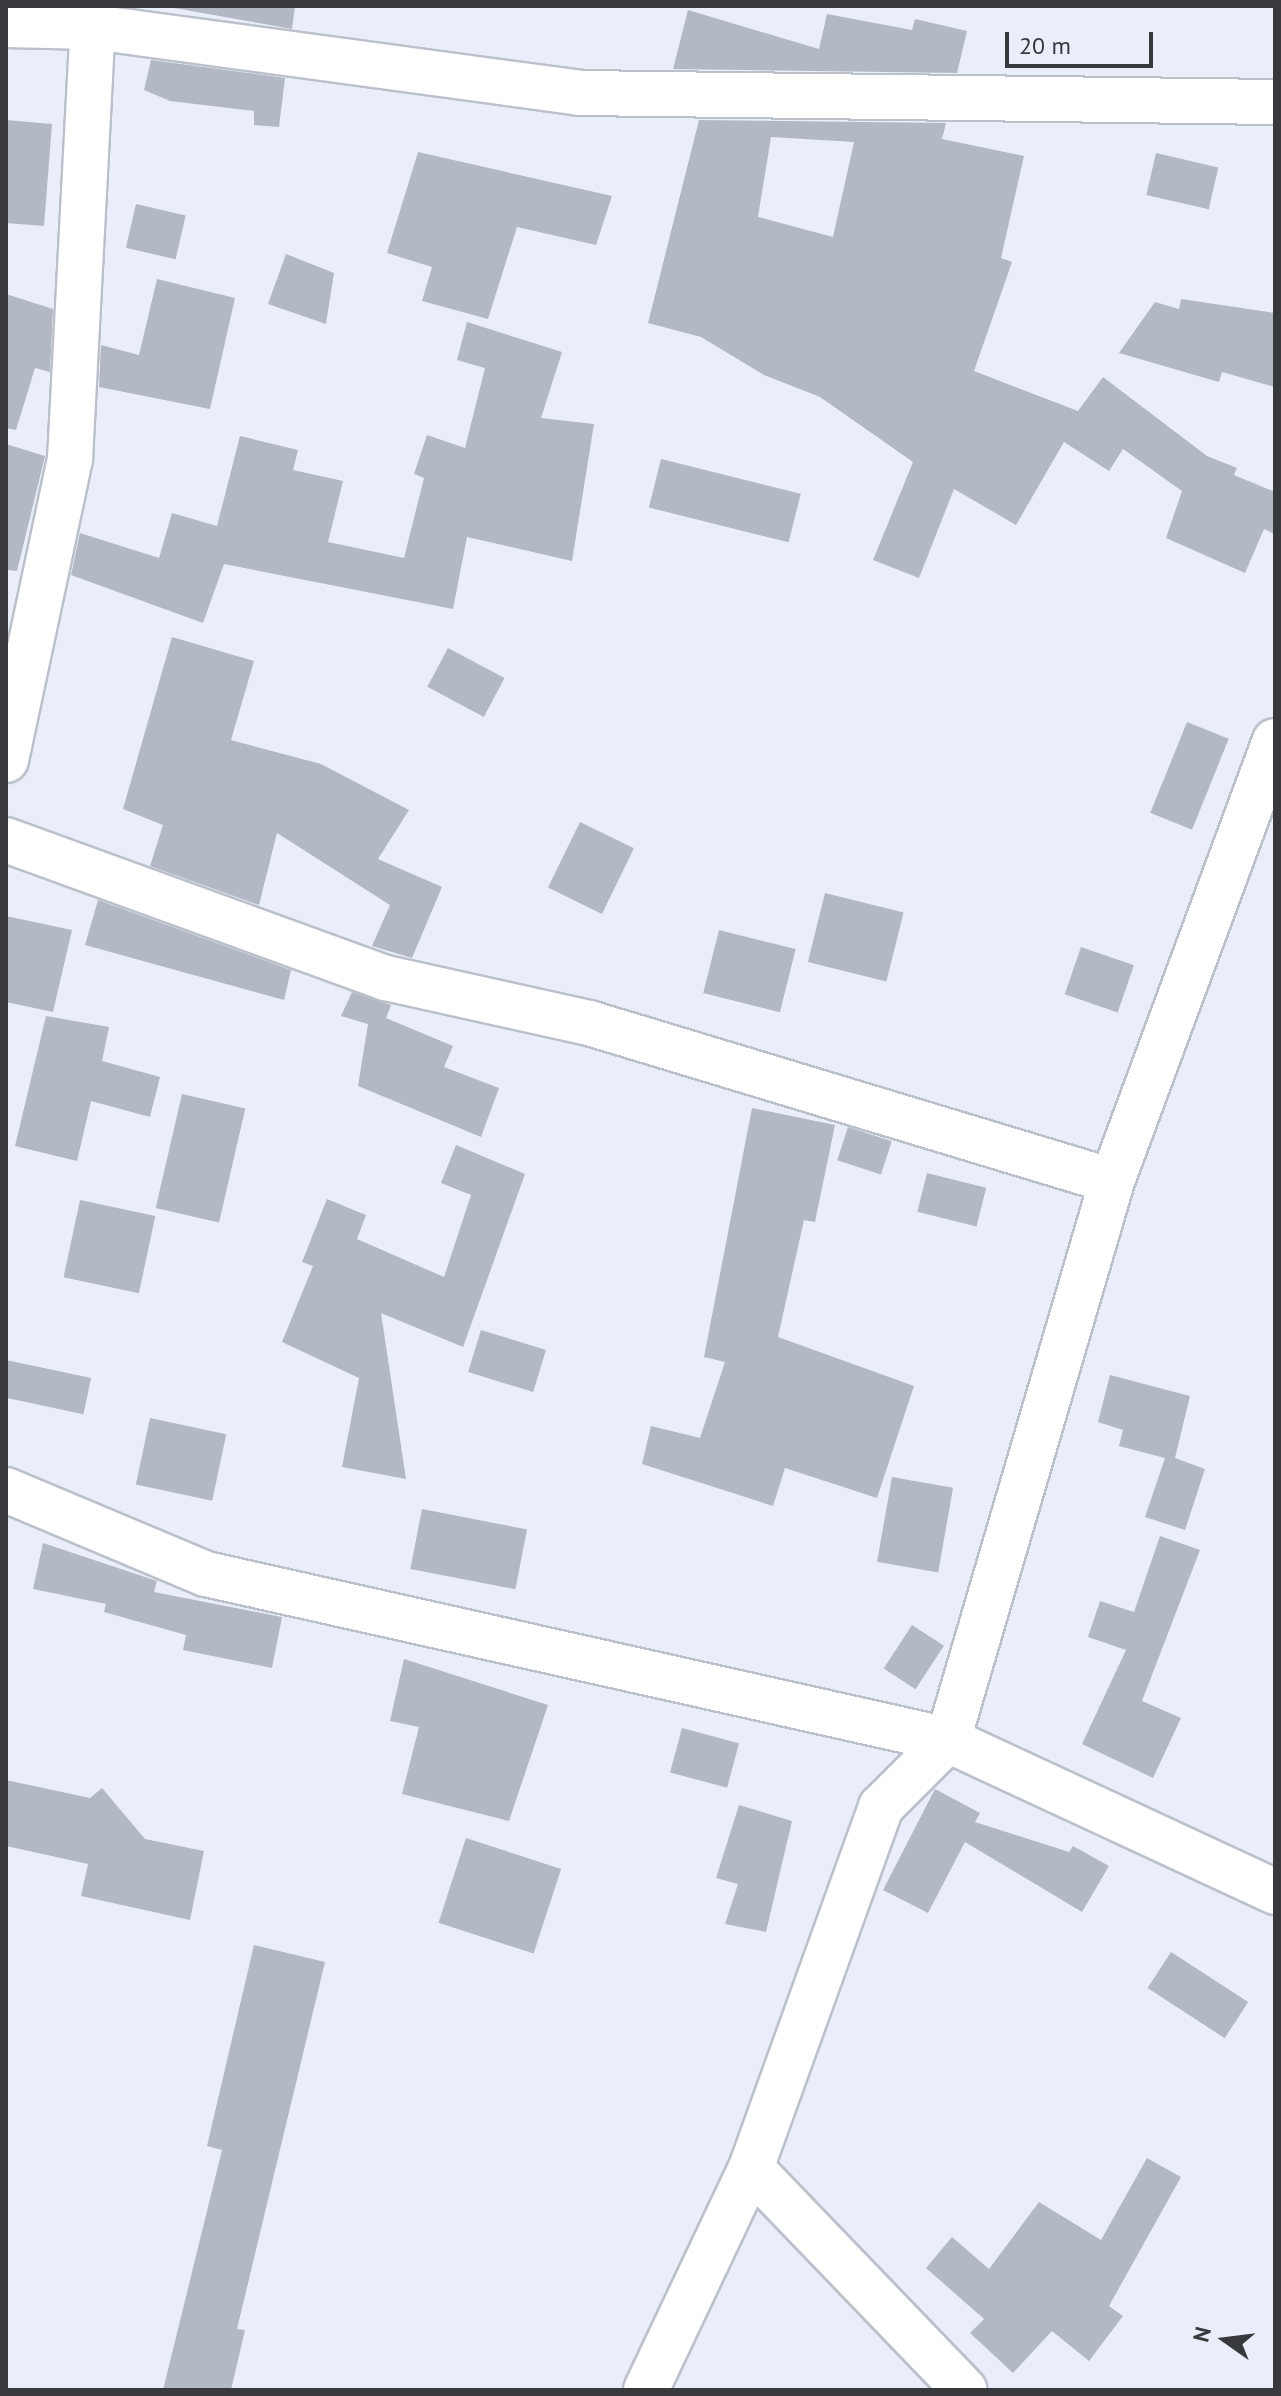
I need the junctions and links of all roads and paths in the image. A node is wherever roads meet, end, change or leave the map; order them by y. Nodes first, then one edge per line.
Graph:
1 (99, 13) edge
2 (6, 25) edge
3 (1275, 102) edge
4 (1275, 741) edge
5 (6, 760) edge
6 (6, 840) edge
7 (1112, 1181) junction
8 (6, 1490) edge
9 (948, 1740) junction
10 (1275, 1892) edge
11 (751, 2168) junction
12 (646, 2390) edge
13 (965, 2390) edge

1 - 2 street
1 - 3 street
1 - 5 street
4 - 7 street
6 - 7 street
7 - 9 street
8 - 9 street
9 - 10 street
9 - 11 street
11 - 12 street
11 - 13 street

